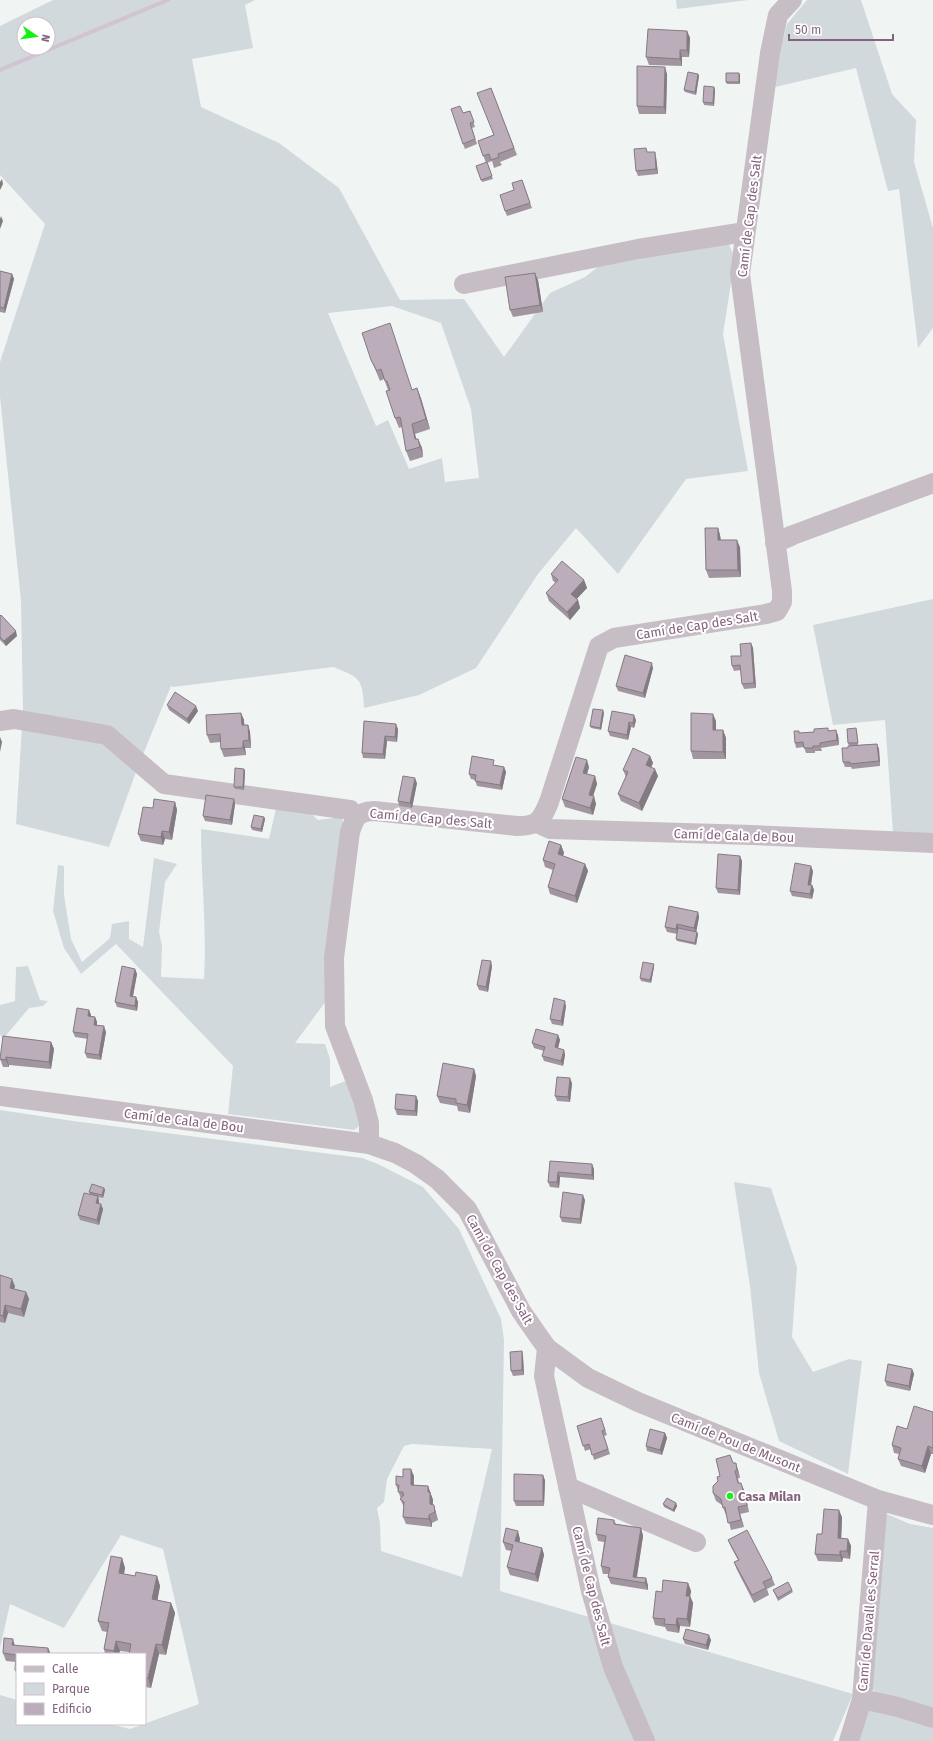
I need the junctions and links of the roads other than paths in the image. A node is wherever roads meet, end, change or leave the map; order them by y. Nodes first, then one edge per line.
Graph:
1 (792, 0) edge
2 (745, 232) junction
3 (464, 284) dead end
4 (933, 483) edge
5 (775, 543) junction
6 (0, 721) edge
7 (355, 819) junction
8 (537, 823) junction
9 (933, 843) edge
10 (0, 1096) edge
11 (369, 1144) junction
12 (547, 1348) junction
13 (568, 1487) junction
14 (878, 1500) junction
15 (933, 1515) edge
16 (696, 1542) dead end
17 (862, 1699) junction
18 (933, 1718) edge
19 (645, 1741) edge
20 (849, 1741) edge

1 - 2 street, Camí de Cap des Salt
2 - 3 street
2 - 5 street, Camí de Cap des Salt
4 - 5 street
5 - 8 street, Camí de Cap des Salt
6 - 7 street
7 - 8 street, Camí de Cap des Salt
7 - 11 street, Camí de Cap des Salt
8 - 9 street, Camí de Cala de Bou
10 - 11 street, Camí de Cala de Bou
11 - 12 street, Camí de Cap des Salt
12 - 13 street, Camí de Cap des Salt
12 - 14 street, Camí de Pou de Musont
13 - 16 street
13 - 19 street, Camí de Cap des Salt
14 - 15 street, Camí de Pou de Musont
14 - 17 street, Camí de Davall es Serral
17 - 18 street
17 - 20 street, Camí de Davall es Serral

